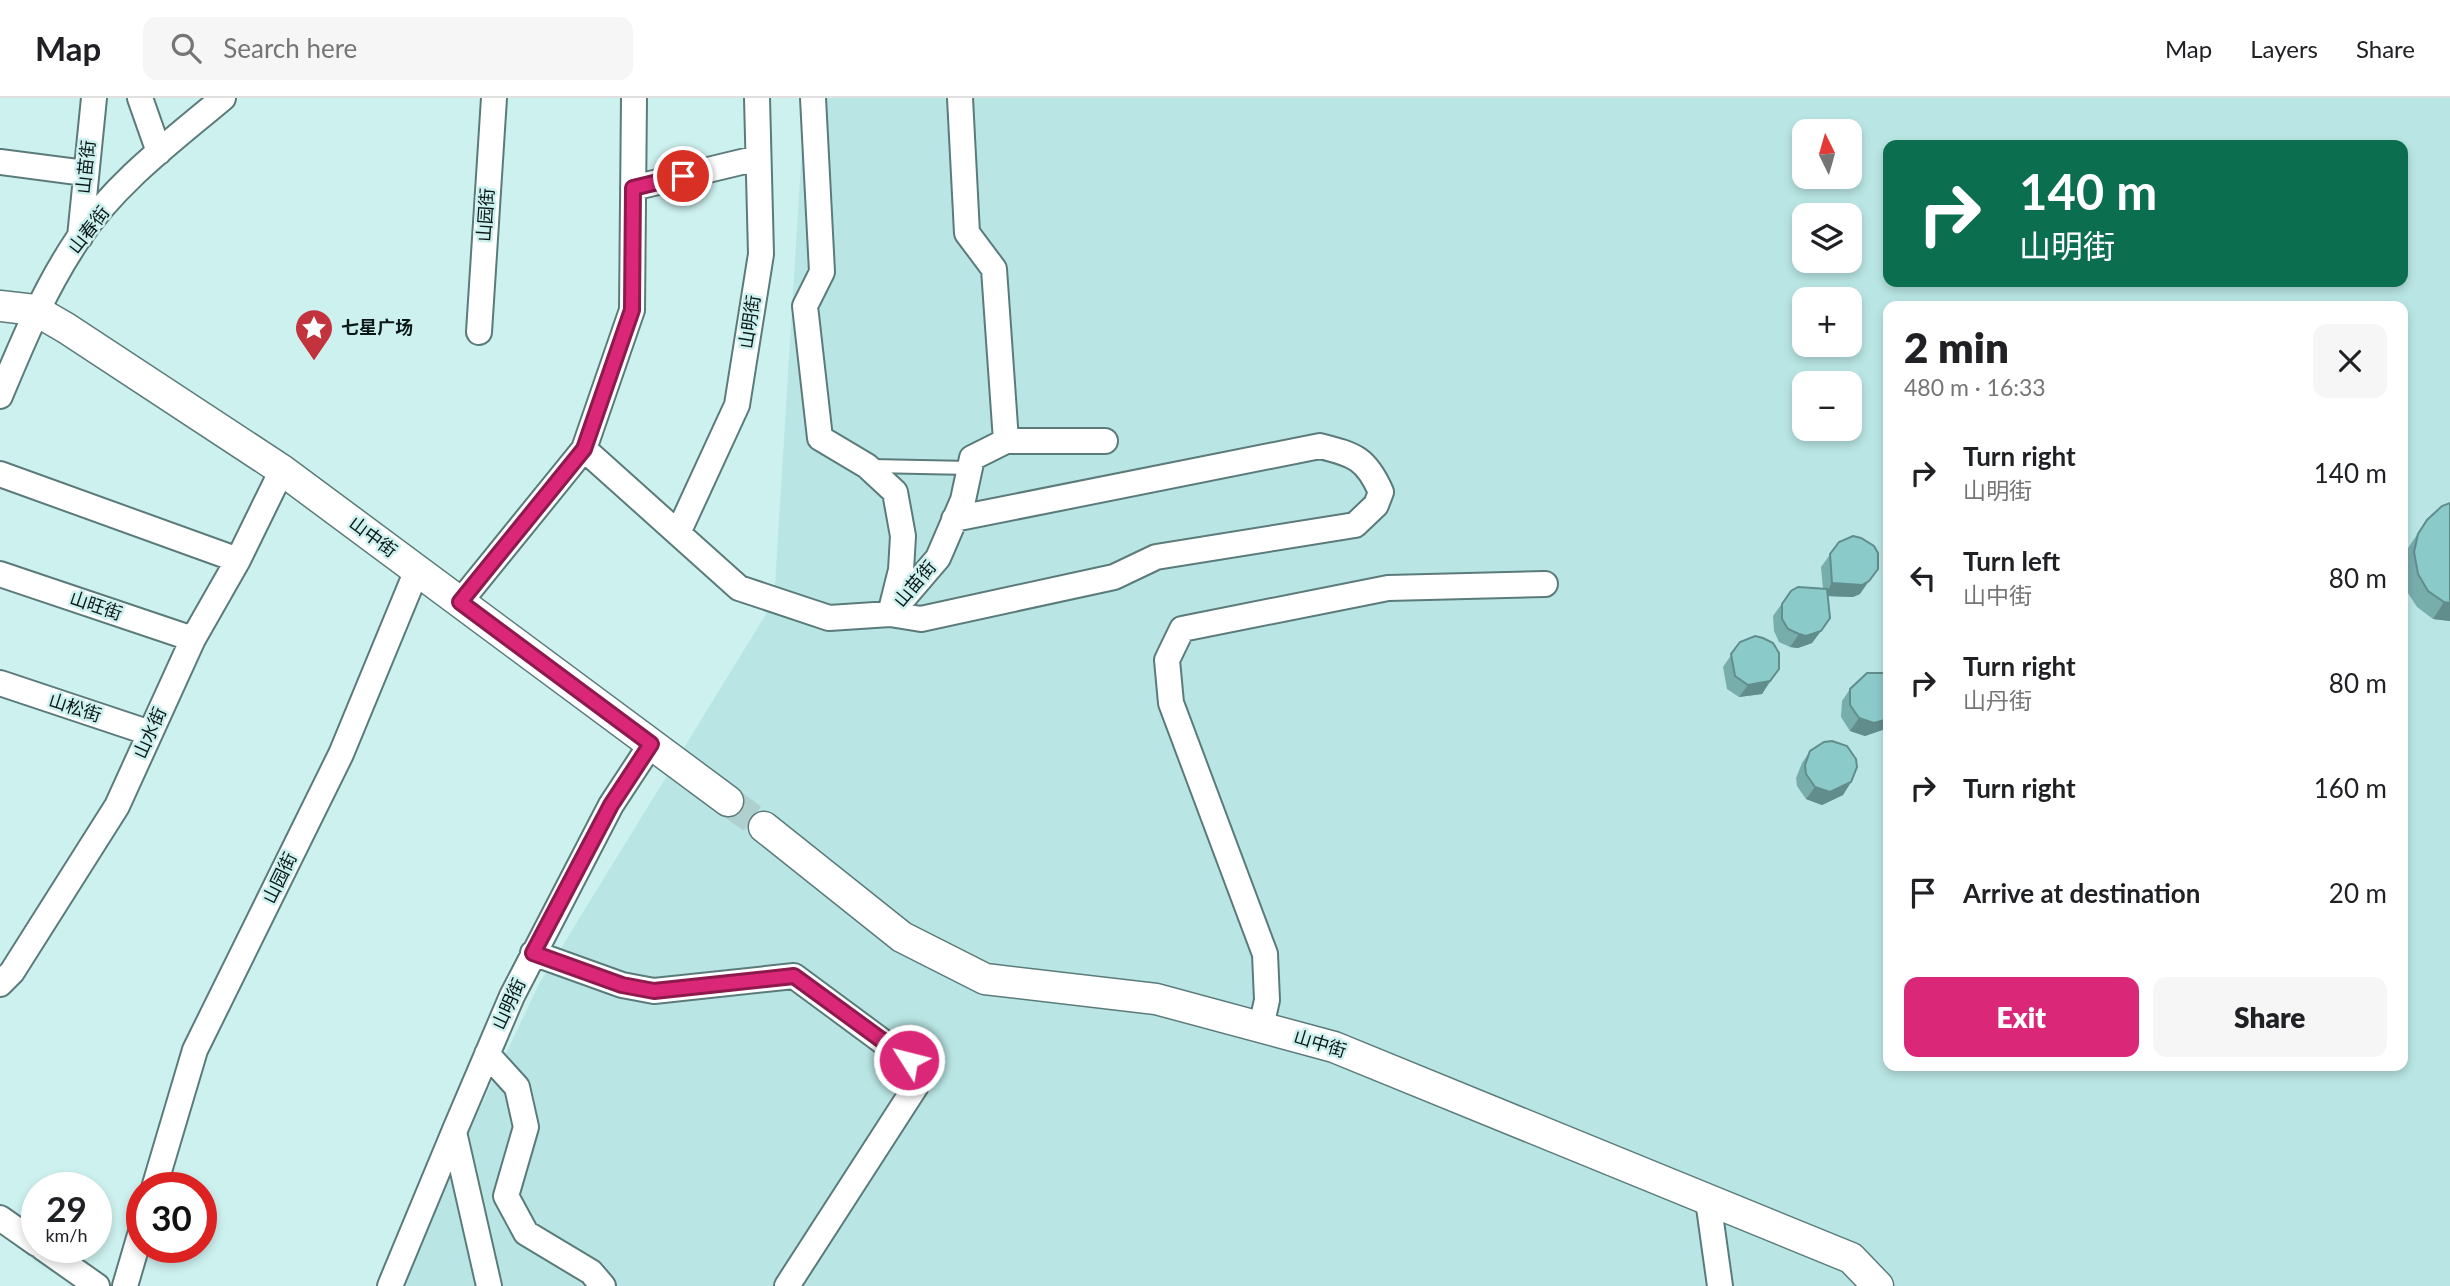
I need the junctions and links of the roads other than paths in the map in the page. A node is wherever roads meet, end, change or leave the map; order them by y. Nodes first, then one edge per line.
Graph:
1 (94, 98) edge
2 (140, 98) edge
3 (223, 98) edge
4 (494, 98) edge
5 (634, 98) edge
6 (757, 98) edge
7 (813, 98) edge
8 (960, 98) edge
9 (159, 152) junction
10 (758, 158) junction
11 (0, 162) edge
12 (85, 173) junction
13 (633, 188) junction
14 (79, 237) junction
15 (0, 306) edge
16 (35, 310) junction
17 (479, 332) dead end
18 (0, 396) edge
19 (1006, 441) junction
20 (1105, 441) dead end
21 (584, 449) junction
22 (867, 466) junction
23 (970, 467) junction
24 (282, 470) junction
25 (0, 474) edge
26 (954, 519) junction
27 (678, 533) junction
28 (238, 560) junction
29 (417, 570) junction
30 (0, 574) edge
31 (1545, 584) dead end
32 (460, 602) junction
33 (890, 614) junction
34 (193, 639) junction
35 (0, 683) edge
36 (150, 733) junction
37 (651, 744) junction
38 (728, 801) tunnel mouth
39 (764, 827) tunnel mouth
40 (533, 953) junction
41 (0, 984) edge
42 (1261, 1027) junction
43 (487, 1054) junction
44 (454, 1132) junction
45 (159, 1172) edge
46 (1708, 1200) junction
47 (0, 1218) edge
48 (21, 1233) edge
49 (64, 1263) edge
50 (132, 1263) edge
51 (97, 1286) edge
52 (125, 1286) edge
53 (390, 1286) edge
54 (489, 1286) edge
55 (603, 1286) edge
56 (787, 1286) edge
57 (1720, 1286) edge
58 (1878, 1286) edge

1 - 12 street, 山苗街
2 - 9 street
3 - 9 street, 山春街
4 - 17 street, 山园街
5 - 13 street
6 - 10 street, 山明街
7 - 22 street
8 - 19 street
9 - 14 street, 山春街
10 - 13 street
10 - 27 street, 山明街
11 - 12 street
12 - 14 street, 山苗街
13 - 21 street
14 - 16 street, 山春街
15 - 16 street, 山中街
16 - 18 street, 山春街
16 - 24 street, 山中街
19 - 20 street
19 - 23 street
21 - 27 street, 山苗街
21 - 32 street
22 - 23 lane
22 - 33 street
23 - 26 street, 山苗街
24 - 28 street, 山水街
24 - 29 street, 山中街
25 - 28 street
26 - 33 street, 山苗街
26 - 33 street
27 - 33 street, 山苗街
28 - 34 street, 山水街
29 - 32 street, 山中街
29 - 45 street, 山园街
30 - 34 street, 山旺街
31 - 42 street
32 - 37 street, 山中街
34 - 36 street, 山水街
35 - 36 street, 山松街
36 - 41 street, 山水街
37 - 38 street, 山中街
37 - 40 street, 山明街
39 - 42 street, 山中街
40 - 43 street, 山明街
40 - 56 street
42 - 46 street, 山中街
43 - 44 street, 山明街
43 - 55 street
44 - 53 street, 山明街
44 - 54 street
46 - 57 street
46 - 58 street, 山中街
47 - 48 street
49 - 51 street
50 - 52 street

